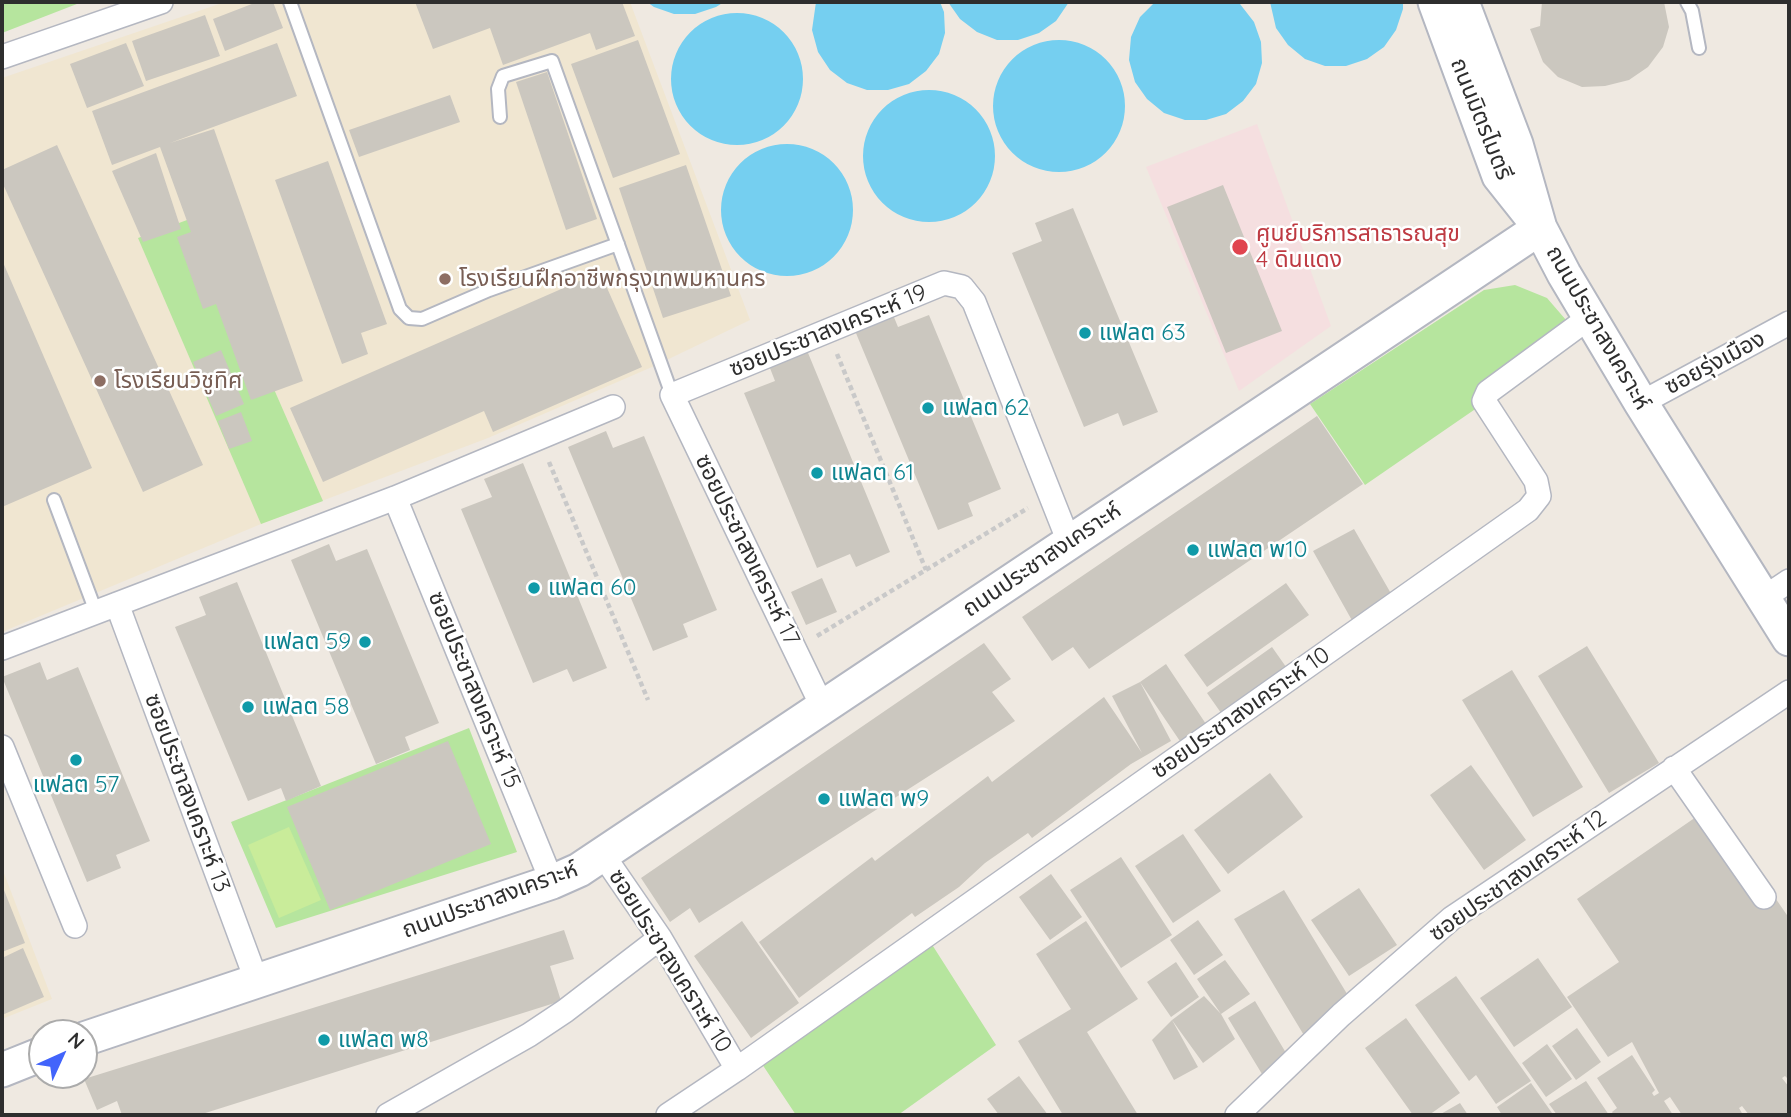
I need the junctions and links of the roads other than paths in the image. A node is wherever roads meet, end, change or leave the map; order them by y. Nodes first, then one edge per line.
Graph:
1 (161, 2) edge
2 (290, 2) edge
3 (1435, 2) edge
4 (1462, 2) edge
5 (1687, 2) edge
6 (1699, 48) dead end
7 (2, 57) edge
8 (499, 117) dead end
9 (1540, 228) junction
10 (618, 244) junction
11 (1590, 317) junction
12 (1789, 323) edge
13 (671, 395) junction
14 (1641, 403) junction
15 (613, 407) dead end
16 (396, 498) junction
17 (54, 500) dead end
18 (1069, 542) junction
19 (1776, 590) edge
20 (107, 608) junction
21 (1789, 639) edge
22 (2, 648) edge
23 (1789, 692) edge
24 (822, 706) junction
25 (2, 747) edge
26 (1674, 768) junction
27 (603, 855) junction
28 (552, 882) junction
29 (1764, 897) dead end
30 (75, 926) dead end
31 (660, 938) junction
32 (257, 982) junction
33 (98, 1034) edge
34 (28, 1059) edge
35 (2, 1069) edge
36 (737, 1069) junction
37 (388, 1115) edge
38 (668, 1115) edge
39 (1237, 1115) edge

1 - 7 street
2 - 10 lane
3 - 9 street, ถนนมิตรไมตรี
4 - 9 street
5 - 6 lane
8 - 10 lane
9 - 11 street, ถนนประชาสงเคราะห์
9 - 18 street, ถนนประชาสงเคราะห์
10 - 13 lane
11 - 14 street, ถนนประชาสงเคราะห์
11 - 36 street, ซอยประชาสงเคราะห์ 10
12 - 14 street, ซอยรุ่งเมือง
13 - 18 street, ซอยประชาสงเคราะห์ 19
13 - 24 street, ซอยประชาสงเคราะห์ 17
14 - 19 street, ถนนประชาสงเคราะห์
15 - 16 street
16 - 20 street
16 - 28 street, ซอยประชาสงเคราะห์ 15
17 - 20 lane
18 - 24 street, ถนนประชาสงเคราะห์
19 - 21 street, ถนนประชาสงเคราะห์
20 - 22 street
20 - 32 street, ซอยประชาสงเคราะห์ 13
23 - 26 street, ซอยประชาสงเคราะห์ 12
24 - 27 street, ถนนประชาสงเคราะห์
25 - 30 street
26 - 29 street
26 - 39 street, ซอยประชาสงเคราะห์ 12
27 - 28 street, ถนนประชาสงเคราะห์
27 - 31 street, ซอยประชาสงเคราะห์ 10
28 - 32 street, ถนนประชาสงเคราะห์
31 - 36 street, ซอยประชาสงเคราะห์ 10
31 - 37 street
32 - 33 street, ถนนประชาสงเคราะห์
34 - 35 street
36 - 38 street, ซอยประชาสงเคราะห์ 10

